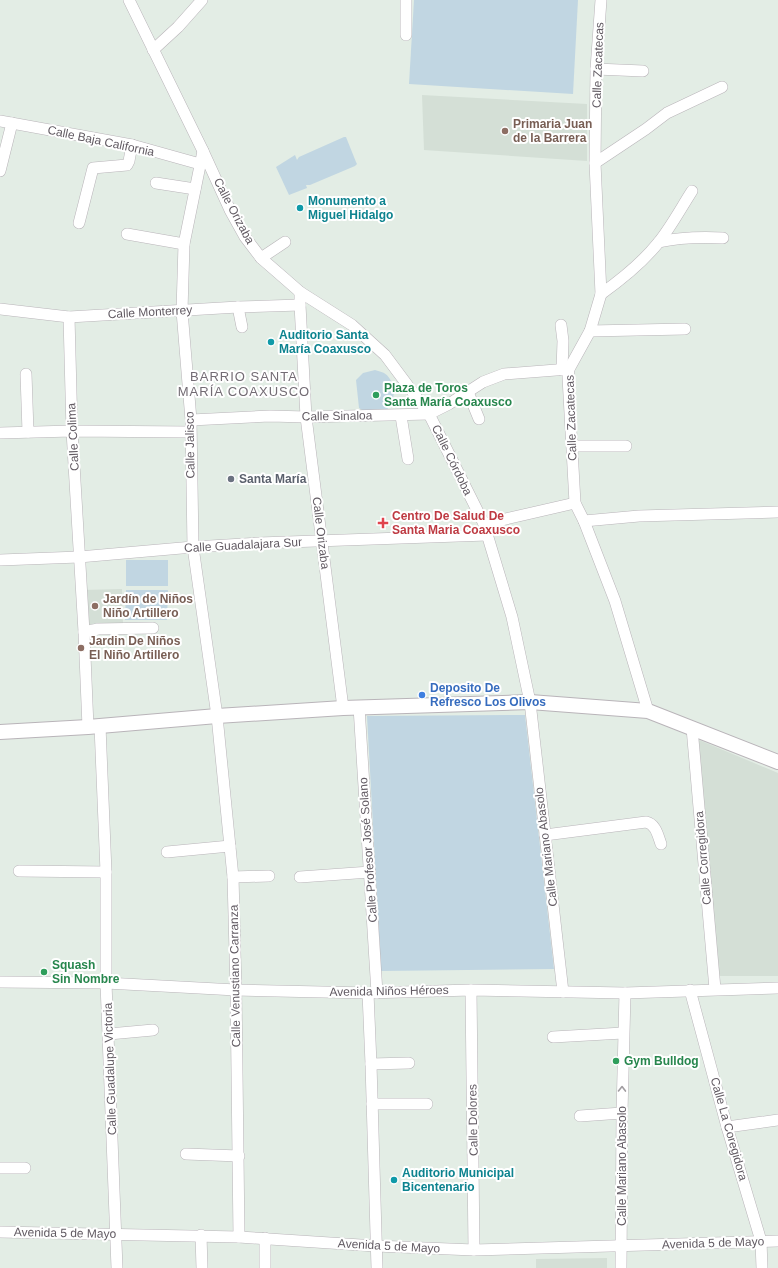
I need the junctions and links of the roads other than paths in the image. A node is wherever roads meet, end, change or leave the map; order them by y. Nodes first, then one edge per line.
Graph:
1 (129, 0) edge
2 (406, 0) edge
3 (601, 0) edge
4 (196, 3) edge
5 (406, 35) dead end
6 (153, 50) junction
7 (596, 70) junction
8 (643, 71) dead end
9 (722, 87) dead end
10 (0, 121) edge
11 (12, 123) junction
12 (132, 146) junction
13 (203, 151) junction
14 (595, 163) junction
15 (200, 164) junction
16 (0, 171) edge
17 (156, 183) dead end
18 (195, 189) junction
19 (692, 191) dead end
20 (79, 223) dead end
21 (127, 234) dead end
22 (723, 238) dead end
23 (285, 242) dead end
24 (659, 242) junction
25 (184, 244) junction
26 (261, 258) junction
27 (300, 292) junction
28 (601, 294) junction
29 (300, 305) junction
30 (238, 307) junction
31 (0, 309) edge
32 (182, 311) junction
33 (69, 316) junction
34 (561, 325) dead end
35 (242, 327) dead end
36 (685, 329) dead end
37 (590, 331) junction
38 (566, 370) junction
39 (26, 374) dead end
40 (468, 392) junction
41 (429, 414) junction
42 (401, 416) junction
43 (306, 418) junction
44 (479, 419) dead end
45 (191, 420) junction
46 (28, 432) junction
47 (72, 432) junction
48 (190, 432) junction
49 (0, 434) edge
50 (572, 446) junction
51 (626, 446) dead end
52 (408, 459) dead end
53 (575, 503) junction
54 (778, 512) edge
55 (584, 521) junction
56 (485, 530) junction
57 (322, 542) junction
58 (193, 547) junction
59 (79, 557) junction
60 (0, 560) edge
61 (153, 628) dead end
62 (84, 632) junction
63 (530, 702) junction
64 (359, 707) junction
65 (343, 708) junction
66 (648, 711) junction
67 (217, 716) junction
68 (94, 727) junction
69 (692, 728) junction
70 (0, 732) edge
71 (778, 762) edge
72 (545, 835) junction
73 (661, 844) dead end
74 (230, 846) junction
75 (167, 852) dead end
76 (19, 871) dead end
77 (106, 872) junction
78 (370, 872) junction
79 (270, 876) dead end
80 (300, 877) dead end
81 (233, 878) junction
82 (0, 982) edge
83 (106, 983) junction
84 (778, 988) edge
85 (715, 989) junction
86 (236, 990) junction
87 (471, 990) junction
88 (690, 990) junction
89 (564, 992) junction
90 (372, 993) junction
91 (625, 993) junction
92 (153, 1030) dead end
93 (623, 1033) junction
94 (109, 1034) junction
95 (553, 1037) dead end
96 (409, 1063) dead end
97 (371, 1064) junction
98 (372, 1104) junction
99 (427, 1104) dead end
100 (622, 1113) junction
101 (580, 1116) dead end
102 (778, 1120) edge
103 (727, 1126) junction
104 (186, 1154) dead end
105 (239, 1156) junction
106 (0, 1168) edge
107 (25, 1168) dead end
108 (0, 1232) edge
109 (116, 1235) junction
110 (201, 1236) junction
111 (239, 1237) junction
112 (265, 1238) junction
113 (761, 1241) junction
114 (778, 1241) edge
115 (376, 1246) junction
116 (621, 1246) junction
117 (474, 1250) junction
118 (117, 1268) edge
119 (202, 1268) edge
120 (265, 1268) edge
121 (377, 1268) edge
122 (621, 1268) edge
123 (762, 1268) edge

1 - 6 street, Calle Orizaba
2 - 5 street
3 - 7 street, Calle Zacatecas
4 - 6 street
6 - 13 street, Calle Orizaba
7 - 8 street
7 - 14 street, Calle Zacatecas
9 - 14 street
10 - 11 street, Calle Baja California
11 - 12 street, Calle Baja California
11 - 16 street
12 - 15 street, Calle Baja California
12 - 20 street
13 - 15 street, Calle Jalisco
13 - 26 street, Calle Orizaba
14 - 28 street, Calle Zacatecas
15 - 18 street, Calle Jalisco
17 - 18 street
18 - 25 street, Calle Jalisco
19 - 24 street
21 - 25 street
22 - 24 street
23 - 26 street
24 - 28 street
25 - 32 street, Calle Jalisco
26 - 27 street, Calle Orizaba
27 - 29 street, Calle Orizaba
27 - 41 street, Calle Córdoba
28 - 37 street, Calle Zacatecas
29 - 30 street, Calle Monterrey
29 - 43 street, Calle Orizaba
30 - 32 street, Calle Monterrey
30 - 35 street
31 - 33 street, Calle Monterrey
32 - 33 street, Calle Monterrey
32 - 45 street, Calle Jalisco
33 - 47 street, Calle Colima
34 - 38 street
36 - 37 street
37 - 38 street, Calle Zacatecas
38 - 40 street, Calle Sinaloa
38 - 50 street, Calle Zacatecas
39 - 46 street
40 - 41 street, Calle Sinaloa
40 - 44 street
41 - 42 street, Calle Sinaloa
41 - 56 street, Calle Córdoba
42 - 43 street, Calle Sinaloa
42 - 52 street
43 - 45 street, Calle Sinaloa
43 - 57 street, Calle Orizaba
45 - 48 street, Calle Jalisco
46 - 47 street
46 - 49 street
47 - 48 street
47 - 59 street, Calle Colima
48 - 58 street, Calle Jalisco
50 - 51 street
50 - 53 street, Calle Zacatecas
53 - 55 street, Calle Zacatecas
53 - 56 street, Calle Guadalajara Sur
54 - 55 street
55 - 66 street, Calle Zacatecas
56 - 57 street, Calle Guadalajara Sur
56 - 63 street, Calle Córdoba
57 - 58 street, Calle Guadalajara Sur
57 - 65 street, Calle Orizaba
58 - 59 street, Calle Guadalajara Sur
58 - 67 street, Calle Jalisco
59 - 60 street, Calle Guadalajara Sur
59 - 62 street, Calle Guadalupe Victoria
61 - 62 street
62 - 68 street, Calle Guadalupe Victoria
63 - 64 street
63 - 66 street
63 - 72 street, Calle Mariano Abasolo
64 - 65 street
64 - 78 street, Calle Profesor José Solano
65 - 67 street
66 - 69 street
67 - 68 street
67 - 74 street, Calle Venustiano Carranza
68 - 70 street
68 - 77 street, Calle Guadalupe Victoria
69 - 71 street
69 - 85 street, Calle Corregidora
72 - 73 street
72 - 89 street, Calle Mariano Abasolo
74 - 75 street
74 - 81 street, Calle Venustiano Carranza
76 - 77 street
77 - 83 street, Calle Guadalupe Victoria
78 - 80 street
78 - 90 street, Calle Profesor José Solano
79 - 81 street
81 - 86 street, Calle Venustiano Carranza
82 - 83 street, Avenida Niños Héroes
83 - 86 street, Avenida Niños Héroes
83 - 94 street, Calle Guadalupe Victoria
84 - 85 street, Avenida Niños Héroes
85 - 88 street, Avenida Niños Héroes
86 - 90 street, Avenida Niños Héroes
86 - 105 street, Calle Venustiano Carranza
87 - 89 street, Avenida Niños Héroes
87 - 90 street, Avenida Niños Héroes
87 - 117 street, Calle Dolores
88 - 91 street, Avenida Niños Héroes
88 - 103 street, Calle La Coregidora
89 - 91 street, Avenida Niños Héroes
90 - 97 street, Calle Profesor José Solano
91 - 93 street, Calle Mariano Abasolo
92 - 94 street
93 - 95 street
100 -> 93 street, Calle Mariano Abasolo
94 - 109 street, Calle Guadalupe Victoria
96 - 97 street
97 - 98 street, Calle Profesor José Solano
98 - 99 street
98 - 115 street, Calle Profesor José Solano
100 - 101 street
100 - 116 street, Calle Mariano Abasolo
102 - 103 street
103 - 113 street, Calle La Coregidora
104 - 105 street
105 - 111 street, Calle Venustiano Carranza
106 - 107 street
108 - 109 street, Avenida 5 de Mayo
109 - 110 street, Avenida 5 de Mayo
109 - 118 street, Calle Guadalupe Victoria
110 - 111 street, Avenida 5 de Mayo
110 - 119 street
111 - 112 street, Avenida 5 de Mayo
112 - 115 street, Avenida 5 de Mayo
112 - 120 street
113 - 114 street, Avenida 5 de Mayo
113 - 116 street, Avenida 5 de Mayo
113 - 123 street, Calle La Coregidora
115 - 117 street, Avenida 5 de Mayo
115 - 121 street, Calle Profesor José Solano
116 - 117 street, Avenida 5 de Mayo
116 - 122 street, Calle Mariano Abasolo

